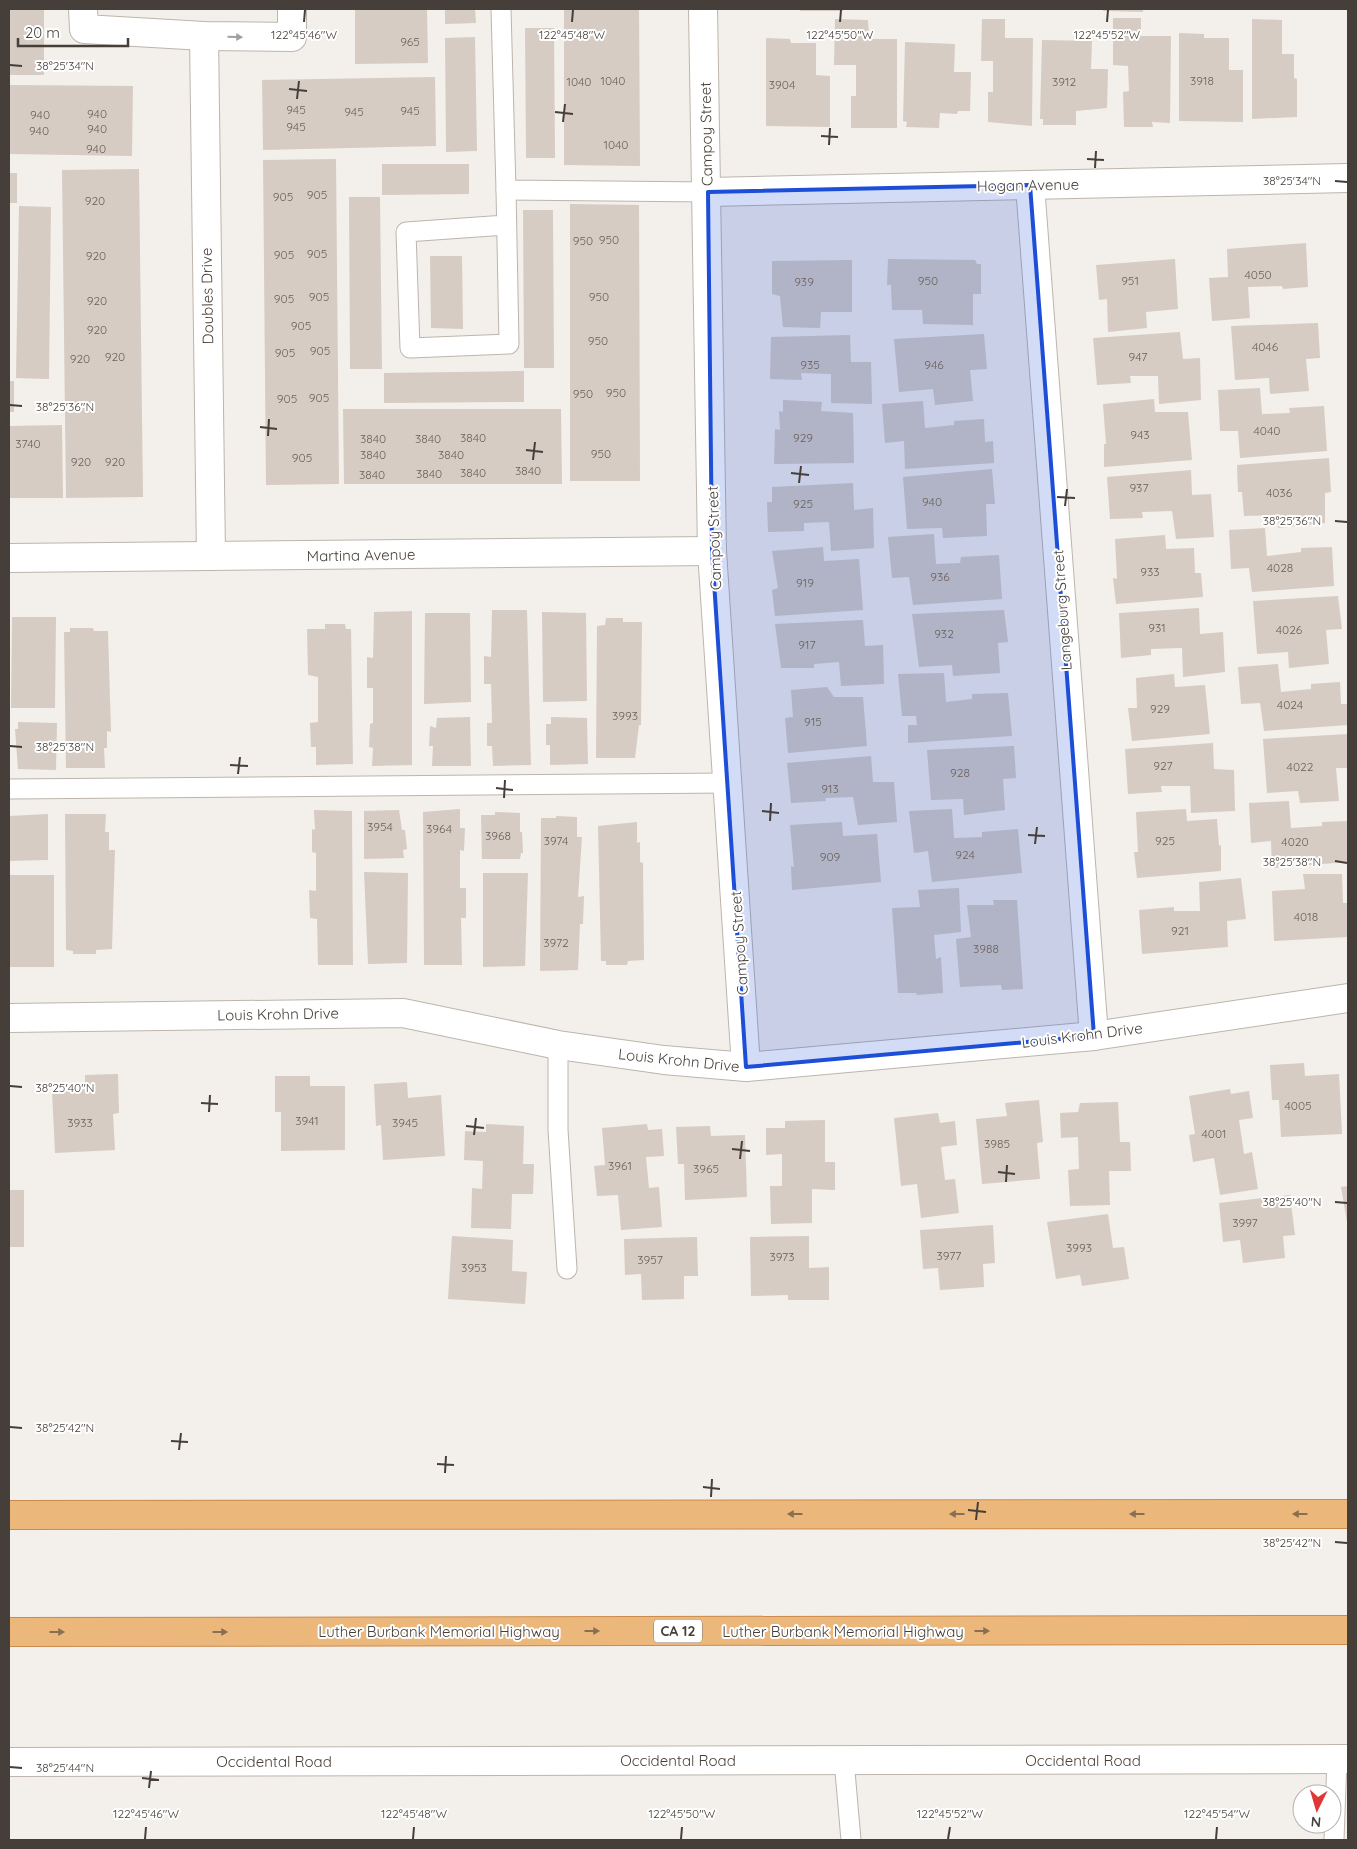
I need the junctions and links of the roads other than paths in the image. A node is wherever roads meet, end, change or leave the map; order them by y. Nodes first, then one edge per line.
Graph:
1 (83, 9) edge
2 (292, 9) edge
3 (501, 9) edge
4 (703, 9) edge
5 (204, 36) junction
6 (1348, 178) edge
7 (1030, 185) junction
8 (506, 190) junction
9 (708, 192) junction
10 (506, 225) junction
11 (712, 551) junction
12 (210, 556) junction
13 (9, 558) edge
14 (729, 783) junction
15 (9, 789) edge
16 (1348, 998) edge
17 (9, 1018) edge
18 (1094, 1036) junction
19 (558, 1045) junction
20 (746, 1067) junction
21 (567, 1269) dead end
22 (1348, 1514) edge
23 (9, 1515) edge
24 (1348, 1630) edge
25 (9, 1632) edge
26 (1342, 1759) edge
27 (844, 1760) junction
28 (9, 1762) edge
29 (850, 1840) edge
30 (1334, 1840) edge

1 - 5 street
5 -> 2 street
3 - 8 lane
4 - 9 street, Campoy Street
5 - 12 street, Doubles Drive
6 - 7 street, Hogan Avenue
7 - 9 street, Hogan Avenue
7 - 18 street, Langeburg Street
8 - 9 lane
8 - 10 lane
9 - 11 street, Campoy Street
10 - 10 lane
11 - 12 street, Martina Avenue
11 - 14 street, Campoy Street
12 - 13 street, Martina Avenue
14 - 15 lane
14 - 20 street, Campoy Street
16 - 18 street, Louis Krohn Drive
17 - 19 street, Louis Krohn Drive
18 - 20 street, Louis Krohn Drive
19 - 20 street, Louis Krohn Drive
19 - 21 lane
22 -> 23 highway
25 -> 24 highway, Luther Burbank Memorial Highway / CA 12
26 - 27 street, Occidental Road
26 - 30 lane
27 - 28 street, Occidental Road
27 - 29 lane

